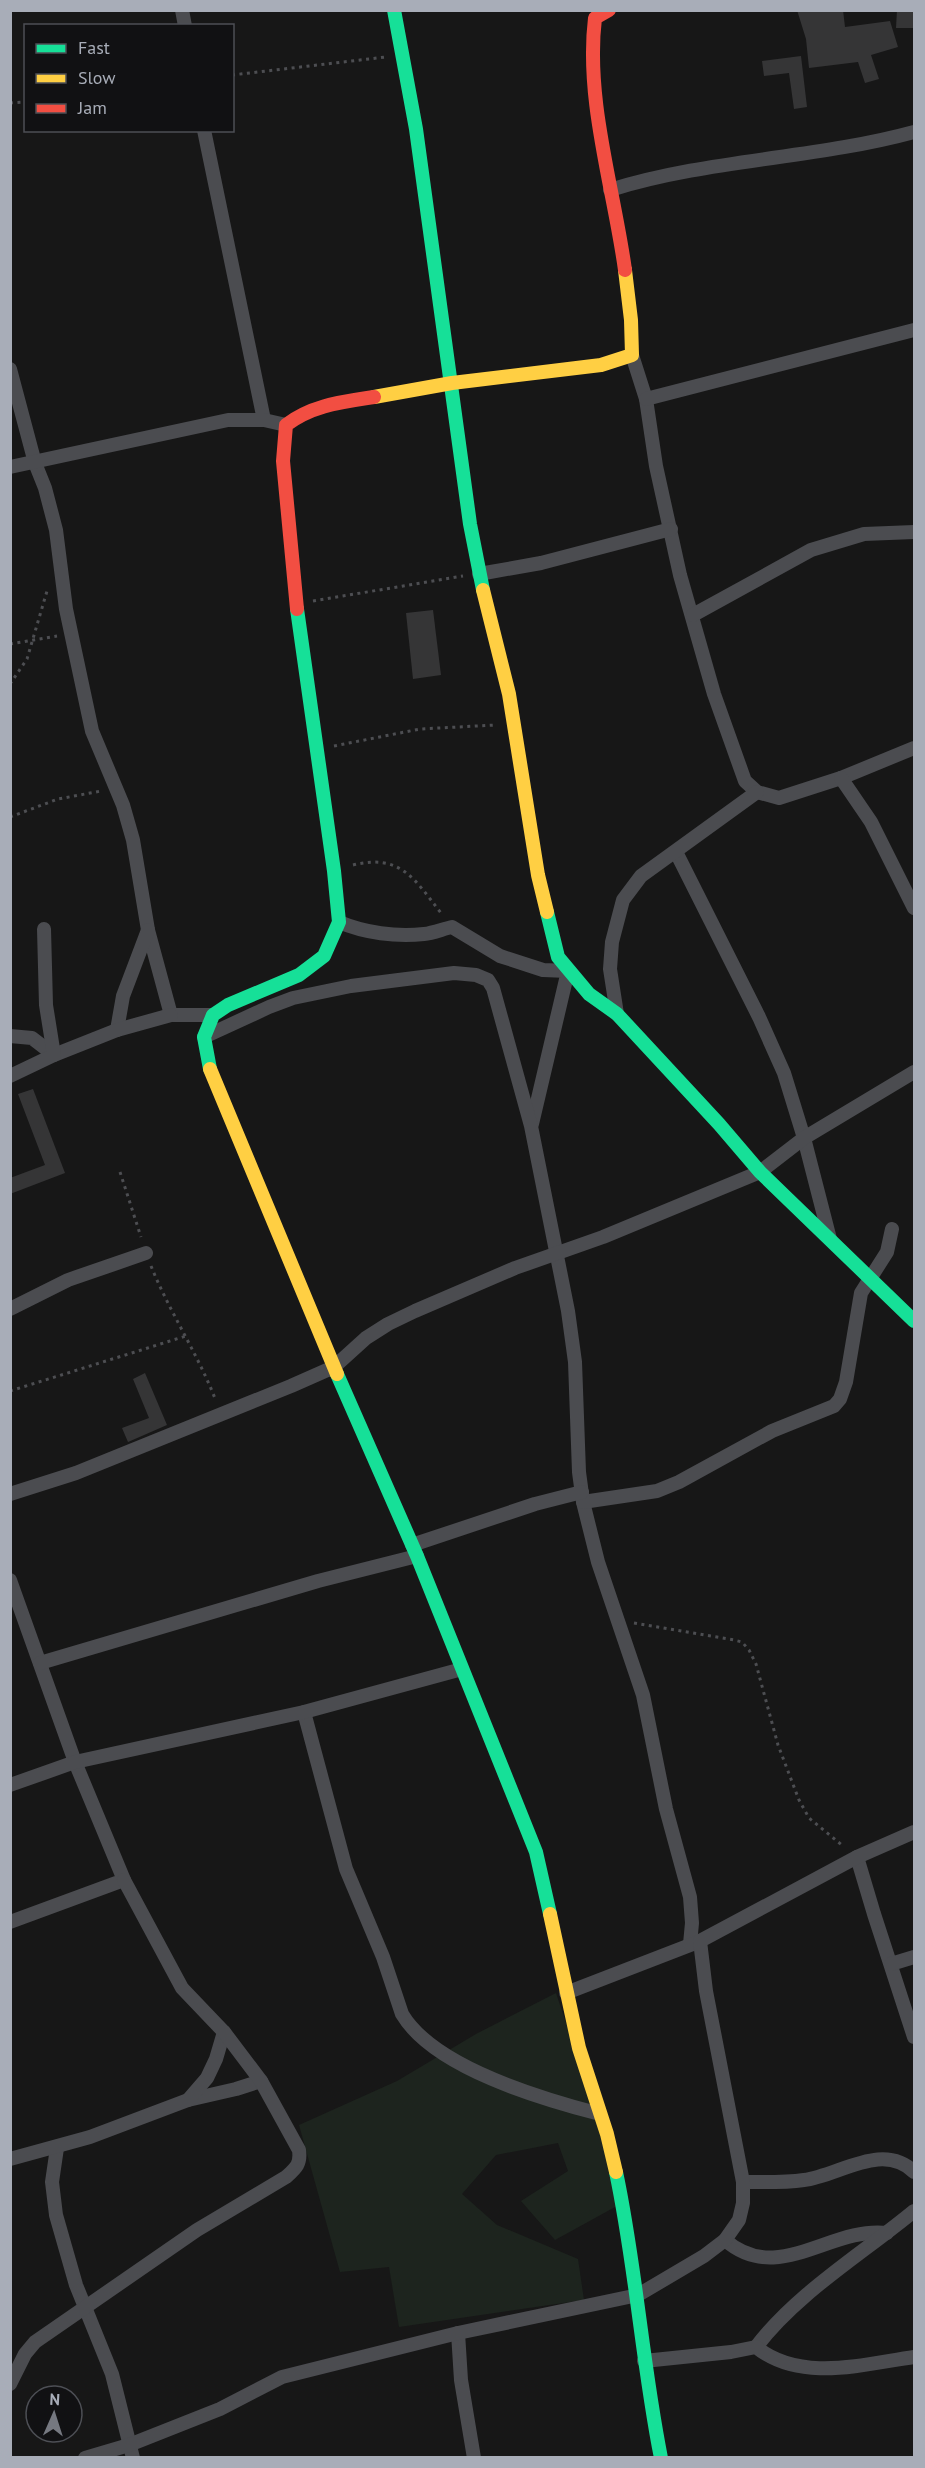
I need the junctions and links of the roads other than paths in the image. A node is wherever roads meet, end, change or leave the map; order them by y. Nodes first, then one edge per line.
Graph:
1 (394, 10) edge
2 (609, 10) edge
3 (594, 14) edge
4 (204, 132) edge
5 (915, 132) edge
6 (610, 190) junction
7 (915, 330) edge
8 (632, 355) junction
9 (10, 369) edge
10 (452, 383) junction
11 (646, 399) junction
12 (264, 420) junction
13 (286, 424) junction
14 (35, 463) junction
15 (10, 467) edge
16 (671, 530) junction
17 (915, 532) edge
18 (479, 574) junction
19 (693, 615) junction
20 (915, 748) edge
21 (841, 778) junction
22 (757, 792) junction
23 (676, 852) junction
24 (915, 908) edge
25 (339, 922) junction
26 (44, 929) dead end
27 (148, 930) junction
28 (568, 971) junction
29 (617, 1014) junction
30 (171, 1015) junction
31 (213, 1015) junction
32 (117, 1030) junction
33 (10, 1036) edge
34 (204, 1037) junction
35 (54, 1055) junction
36 (915, 1072) edge
37 (10, 1076) edge
38 (531, 1126) junction
39 (804, 1138) junction
40 (760, 1172) junction
41 (892, 1229) dead end
42 (831, 1241) junction
43 (146, 1253) road end
44 (556, 1253) junction
45 (871, 1280) junction
46 (10, 1309) edge
47 (915, 1321) edge
48 (334, 1367) junction
49 (10, 1494) edge
50 (583, 1497) junction
51 (415, 1550) junction
52 (10, 1580) edge
53 (40, 1663) junction
54 (462, 1669) junction
55 (304, 1712) junction
56 (75, 1762) junction
57 (10, 1785) edge
58 (915, 1832) edge
59 (857, 1857) junction
60 (124, 1880) junction
61 (10, 1922) edge
62 (695, 1943) junction
63 (915, 1957) edge
64 (891, 1964) junction
65 (566, 1993) junction
66 (225, 2032) junction
67 (915, 2037) edge
68 (261, 2080) junction
69 (188, 2100) junction
70 (600, 2114) junction
71 (57, 2148) junction
72 (10, 2159) edge
73 (915, 2172) edge
74 (743, 2182) junction
75 (915, 2211) edge
76 (887, 2233) junction
77 (725, 2240) junction
78 (638, 2295) junction
79 (85, 2306) junction
80 (458, 2333) junction
81 (756, 2347) junction
82 (915, 2357) edge
83 (644, 2361) junction
84 (10, 2384) edge
85 (131, 2451) edge
86 (85, 2457) edge
87 (474, 2457) edge
88 (661, 2457) edge

1 - 10 street
2 - 3 street
3 - 6 street
4 - 12 street
5 - 6 street
6 - 8 street
7 - 11 street
8 - 10 street
8 - 11 street
9 - 14 street
10 - 13 street
10 - 18 street
11 - 16 street
12 - 13 street
12 - 14 street
13 - 25 street
14 - 15 street
14 - 27 street
16 - 18 street
16 - 19 street
17 - 19 street
18 - 28 street
19 - 22 street
20 - 21 street
21 - 22 street
21 - 24 street
22 - 23 street
23 - 29 street
23 - 39 street
25 - 28 street
25 - 31 street
26 - 35 street
27 - 30 street
27 - 32 street
28 - 29 street
28 - 38 street
29 - 40 street
30 - 31 street
30 - 32 street
31 - 34 street
32 - 35 street
33 - 35 street
34 - 38 street
34 - 48 street
35 - 37 street
36 - 39 street
38 - 44 street
39 - 40 street
39 - 42 street
40 - 42 street
40 - 44 street
41 - 45 street
42 - 45 street
43 - 46 street
44 - 48 street
44 - 50 street
45 - 47 street
45 - 50 street
48 - 49 street
48 - 51 street
50 - 51 street
50 - 62 street
51 - 53 street
51 - 54 street
52 - 53 street
53 - 56 street
54 - 55 street
54 - 65 street
55 - 56 street
55 - 70 street
56 - 57 street
56 - 60 street
58 - 59 street
59 - 62 street
59 - 64 street
60 - 61 street
60 - 66 street
62 - 65 street
62 - 74 street
63 - 64 street
64 - 67 street
65 - 70 street
66 - 68 street
66 - 69 street
68 - 69 street
68 - 79 street
69 - 71 street
70 - 78 street
71 - 72 street
71 - 79 street
73 - 74 street
74 - 77 street
75 - 76 street
76 - 77 street
76 - 81 street
77 - 78 street
78 - 80 street
78 - 83 street
79 - 84 street
79 - 85 street
80 - 85 street
80 - 87 street
81 - 82 street
81 - 83 street
83 - 88 street
85 - 86 street

